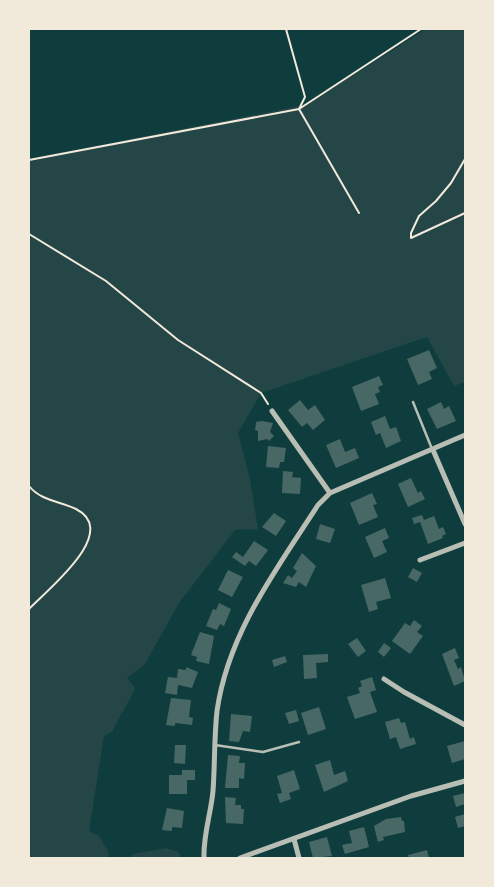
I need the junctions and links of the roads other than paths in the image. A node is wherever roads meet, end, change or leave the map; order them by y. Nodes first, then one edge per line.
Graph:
1 (413, 402) dead end
2 (272, 411) road end
3 (465, 435) edge
4 (433, 450) junction
5 (330, 493) junction
6 (465, 524) edge
7 (465, 543) edge
8 (420, 560) dead end
9 (384, 679) dead end
10 (465, 725) edge
11 (299, 742) dead end
12 (214, 745) junction
13 (465, 780) edge
14 (294, 838) junction
15 (204, 858) edge
16 (240, 858) edge
17 (299, 858) edge

1 - 4 lane
2 - 5 street
3 - 4 street
4 - 5 street
4 - 6 street
5 - 12 street
7 - 8 street
9 - 10 street
11 - 12 lane
12 - 15 street
13 - 14 street
14 - 16 street
14 - 17 street

